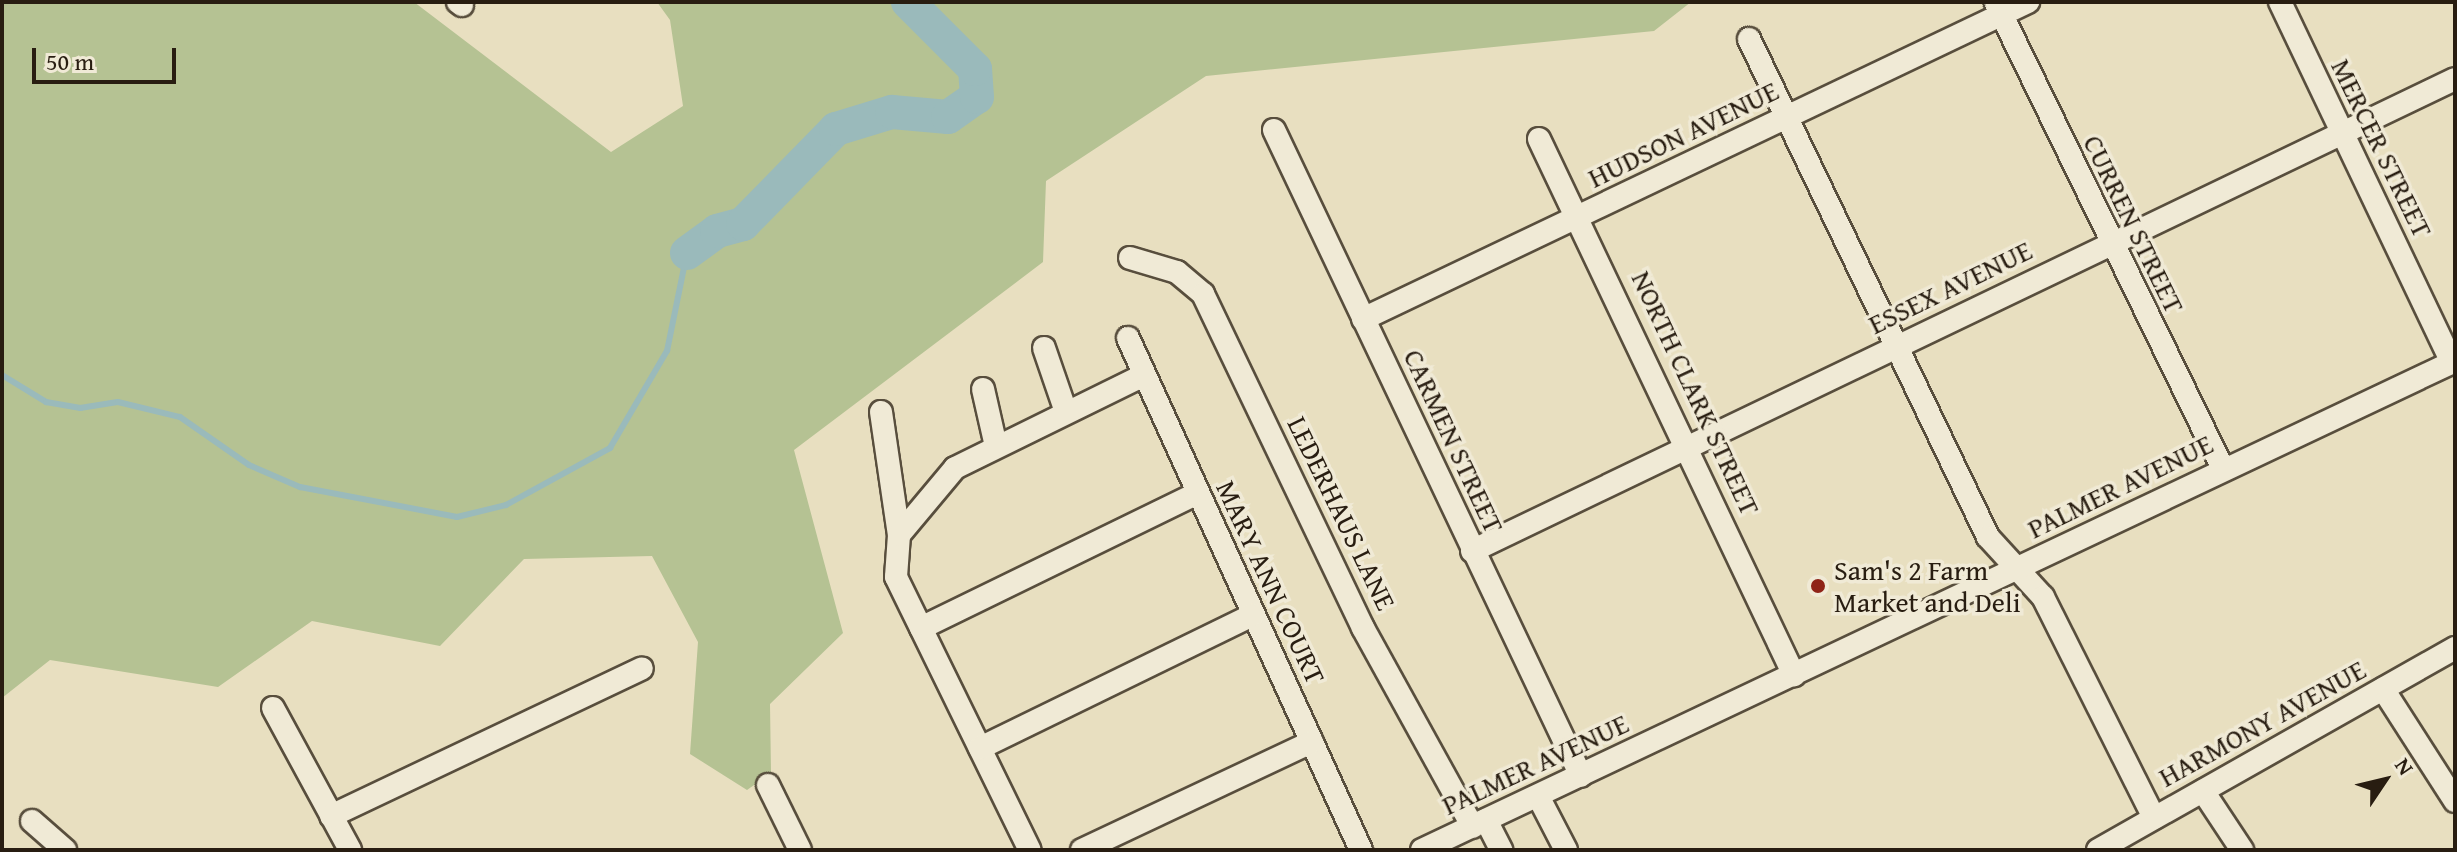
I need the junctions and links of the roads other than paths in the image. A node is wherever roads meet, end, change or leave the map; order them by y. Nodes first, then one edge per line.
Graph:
1 (2028, 2) edge
2 (2280, 2) edge
3 (1998, 8) edge
4 (1749, 39) dead end
5 (2455, 79) edge
6 (1787, 117) junction
7 (1274, 130) dead end
8 (2343, 133) junction
9 (1539, 139) dead end
10 (1577, 217) junction
11 (2110, 244) junction
12 (1130, 258) dead end
13 (1363, 319) junction
14 (1128, 338) dead end
15 (1897, 346) junction
16 (1044, 348) dead end
17 (2453, 362) edge
18 (1144, 375) junction
19 (983, 389) dead end
20 (881, 412) dead end
21 (1066, 412) junction
22 (996, 446) junction
23 (1688, 446) junction
24 (2223, 469) junction
25 (1196, 494) junction
26 (899, 535) junction
27 (1472, 551) junction
28 (2017, 570) junction
29 (1253, 615) junction
30 (921, 628) junction
31 (2455, 648) edge
32 (642, 668) dead end
33 (1794, 675) junction
34 (2383, 689) junction
35 (273, 708) dead end
36 (1312, 742) junction
37 (980, 748) junction
38 (1581, 776) junction
39 (768, 785) dead end
40 (2203, 791) junction
41 (1538, 796) junction
42 (2455, 801) edge
43 (331, 816) junction
44 (2154, 818) junction
45 (32, 821) dead end
46 (1480, 824) junction
47 (65, 850) edge
48 (350, 850) edge
49 (800, 850) edge
50 (1030, 850) edge
51 (1082, 850) edge
52 (1361, 850) edge
53 (1422, 850) edge
54 (1501, 850) edge
55 (1566, 850) edge
56 (2098, 850) edge
57 (2242, 850) edge

1 - 3 street, HUDSON AVENUE
2 - 8 street, MERCER STREET
3 - 6 street, HUDSON AVENUE
3 - 11 street, CURREN STREET
4 - 6 street
5 - 8 street, ESSEX AVENUE
6 - 10 street, HUDSON AVENUE
6 - 15 street
7 - 13 street, CARMEN STREET
8 - 11 street, ESSEX AVENUE
8 - 17 street, MERCER STREET
9 - 10 street, NORTH CLARK STREET
10 - 13 street, HUDSON AVENUE
10 - 23 street, NORTH CLARK STREET
11 - 15 street, ESSEX AVENUE
11 - 24 street, CURREN STREET
12 - 46 street, LEDERHAUS LANE
13 - 27 street, CARMEN STREET
14 - 18 street, MARY ANN COURT
15 - 23 street, ESSEX AVENUE
15 - 28 street
16 - 21 street
17 - 24 street, PALMER AVENUE
18 - 21 street
18 - 25 street, MARY ANN COURT
19 - 22 street
20 - 26 street
21 - 22 street
22 - 26 street
23 - 27 street, ESSEX AVENUE
23 - 33 street, NORTH CLARK STREET
24 - 28 street, PALMER AVENUE
25 - 29 street, MARY ANN COURT
25 - 30 street
26 - 30 street
27 - 38 street, CARMEN STREET
28 - 33 street, PALMER AVENUE
28 - 44 street
29 - 36 street, MARY ANN COURT
29 - 37 street
30 - 37 street
31 - 34 street, HARMONY AVENUE
32 - 43 street
33 - 38 street, PALMER AVENUE
34 - 40 street, HARMONY AVENUE
34 - 42 street
35 - 43 street
36 - 51 street
36 - 52 street, MARY ANN COURT
37 - 50 street
38 - 41 street, PALMER AVENUE
39 - 49 street
40 - 44 street, HARMONY AVENUE
40 - 57 street
41 - 46 street, PALMER AVENUE
41 - 55 street
43 - 48 street
44 - 56 street, HARMONY AVENUE
45 - 47 street
46 - 53 street, PALMER AVENUE
46 - 54 street, LEDERHAUS LANE

